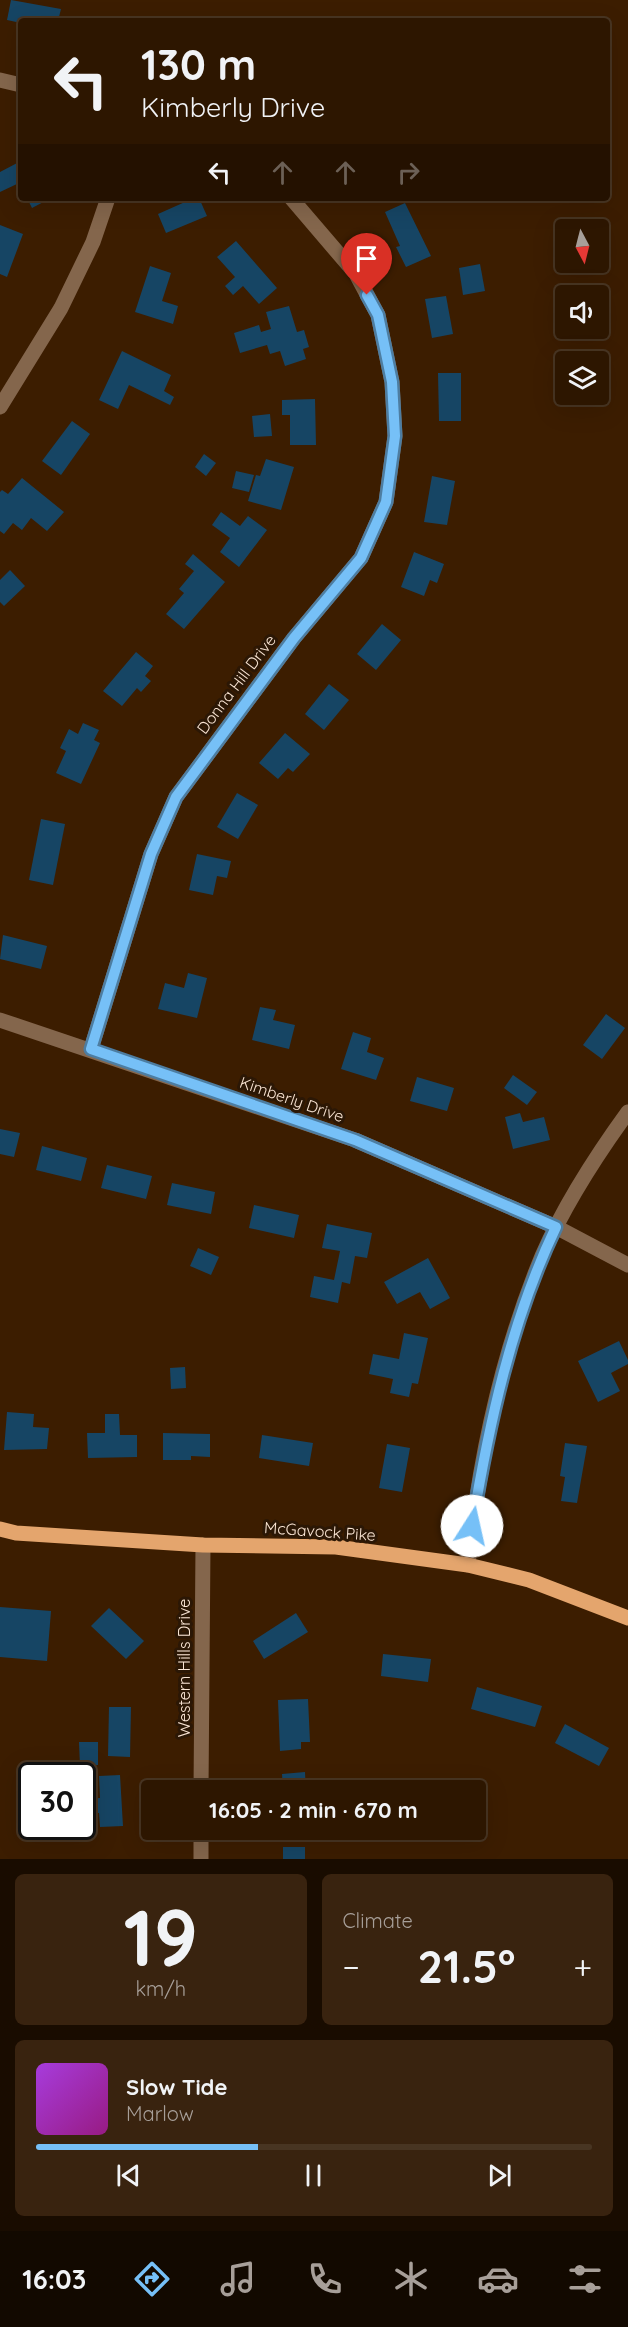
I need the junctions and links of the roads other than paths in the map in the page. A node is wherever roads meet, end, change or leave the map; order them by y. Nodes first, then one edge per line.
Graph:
1 (0, 80) edge
2 (18, 84) edge
3 (107, 201) edge
4 (294, 201) edge
5 (0, 407) edge
6 (0, 1020) edge
7 (91, 1049) junction
8 (628, 1112) edge
9 (556, 1227) junction
10 (628, 1265) edge
11 (0, 1529) edge
12 (203, 1545) junction
13 (468, 1565) junction
14 (628, 1618) edge
15 (201, 1780) edge
16 (201, 1840) edge
17 (201, 1859) edge

1 - 2 street
3 - 5 street
4 - 7 street, Donna Hill Drive
6 - 7 street, Kimberly Drive
7 - 9 street, Kimberly Drive
8 - 9 street
9 - 10 street, Kimberly Drive
9 - 13 street
11 - 12 main road, McGavock Pike
12 - 13 main road, McGavock Pike
12 - 15 street, Western Hills Drive
13 - 14 main road, McGavock Pike
16 - 17 street

